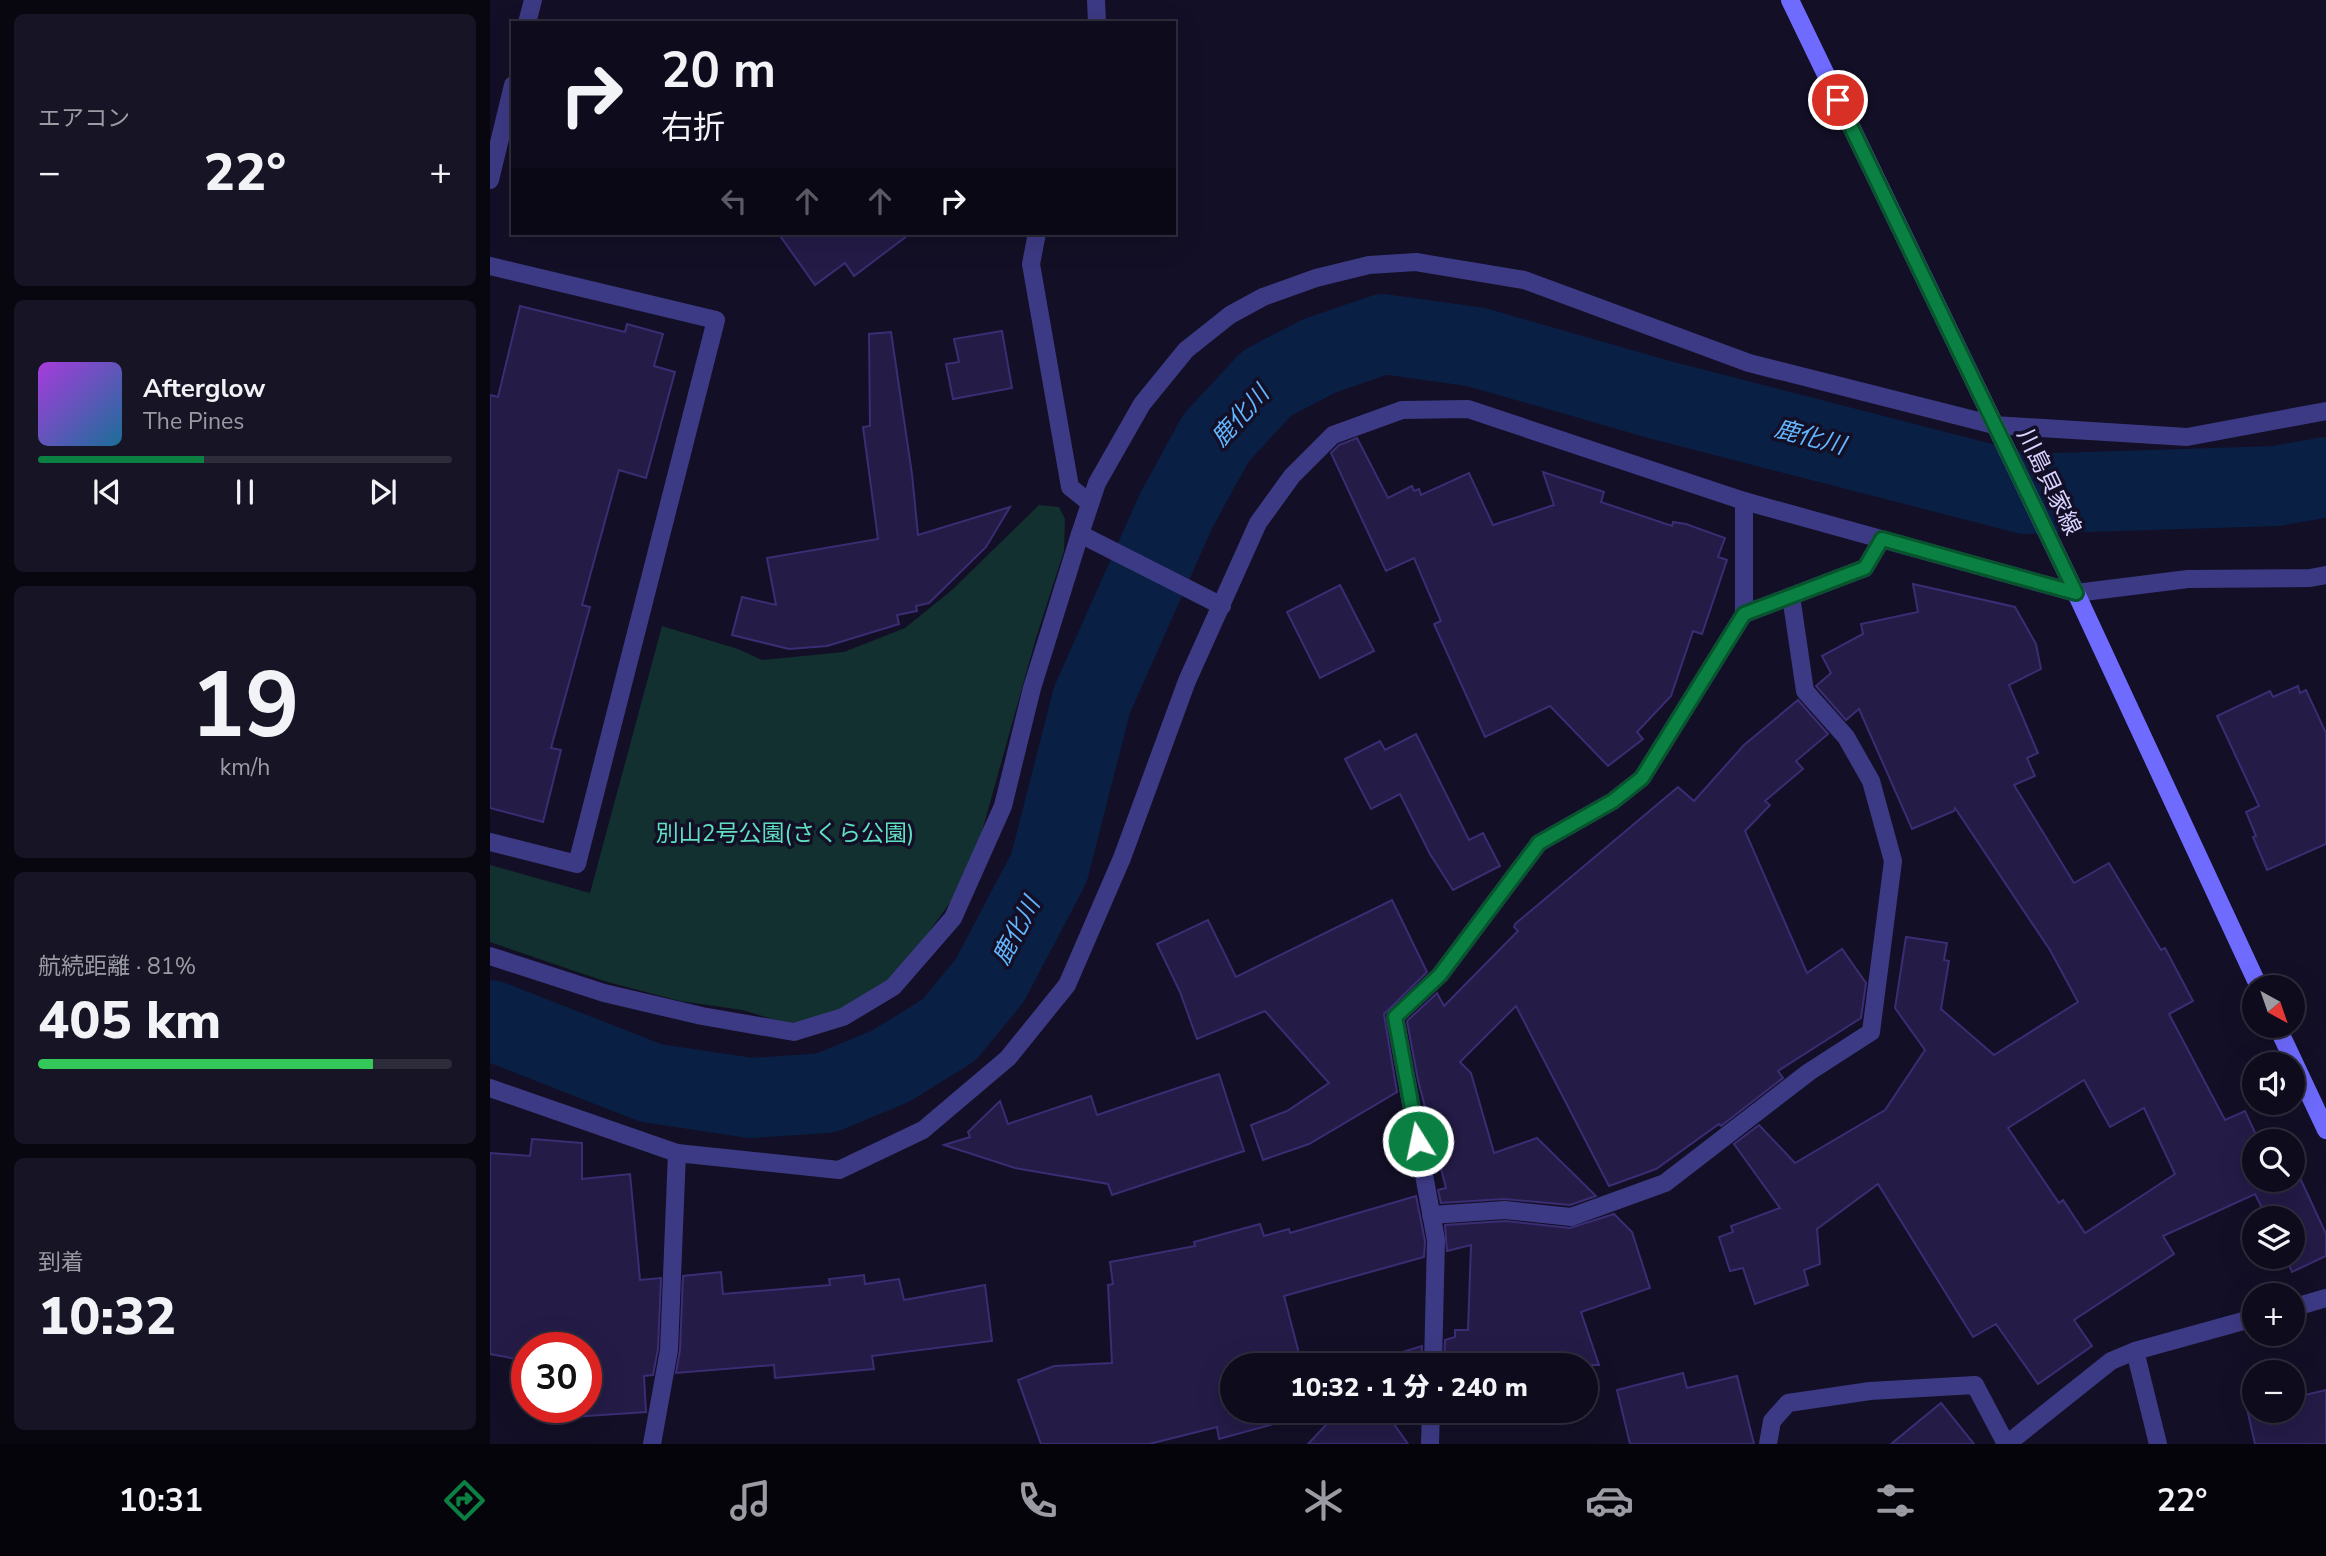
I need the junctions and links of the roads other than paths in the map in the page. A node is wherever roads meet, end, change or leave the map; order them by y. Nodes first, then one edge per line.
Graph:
1 (533, 0) edge
2 (1096, 0) edge
3 (1790, 0) edge
4 (528, 21) edge
5 (1097, 21) edge
6 (511, 93) edge
7 (490, 180) edge
8 (1037, 235) edge
9 (490, 267) edge
10 (2326, 411) edge
11 (1994, 425) junction
12 (1744, 501) junction
13 (1090, 503) junction
14 (1086, 537) junction
15 (1882, 539) junction
16 (2326, 575) edge
17 (2076, 593) junction
18 (1791, 596) junction
19 (1222, 606) junction
20 (1744, 614) junction
21 (490, 842) edge
22 (490, 956) edge
23 (2253, 975) edge
24 (2283, 1038) edge
25 (490, 1088) edge
26 (2326, 1130) edge
27 (677, 1153) junction
28 (1431, 1215) junction
29 (2326, 1298) edge
30 (2305, 1304) edge
31 (2242, 1321) edge
32 (2135, 1351) junction
33 (1433, 1353) edge
34 (1431, 1423) edge
35 (652, 1444) edge
36 (1430, 1444) edge
37 (1768, 1444) edge
38 (2006, 1444) edge
39 (2158, 1444) edge

1 - 4 street
2 - 5 street
3 - 11 main road, 川島貝家線
6 - 7 street
8 - 13 street
9 - 21 street
10 - 11 street
11 - 13 street
11 - 17 main road, 川島貝家線
12 - 15 street
12 - 19 street
12 - 20 street
13 - 14 street
14 - 19 street
14 - 22 street
15 - 17 street
15 - 18 street
16 - 17 street
17 - 23 main road, 川島貝家線
18 - 20 street
18 - 28 street
19 - 27 street
20 - 28 street
24 - 26 main road
25 - 27 street
27 - 35 street
28 - 33 street
29 - 30 street
31 - 32 street
32 - 38 street
32 - 39 street
34 - 36 street
37 - 38 street

